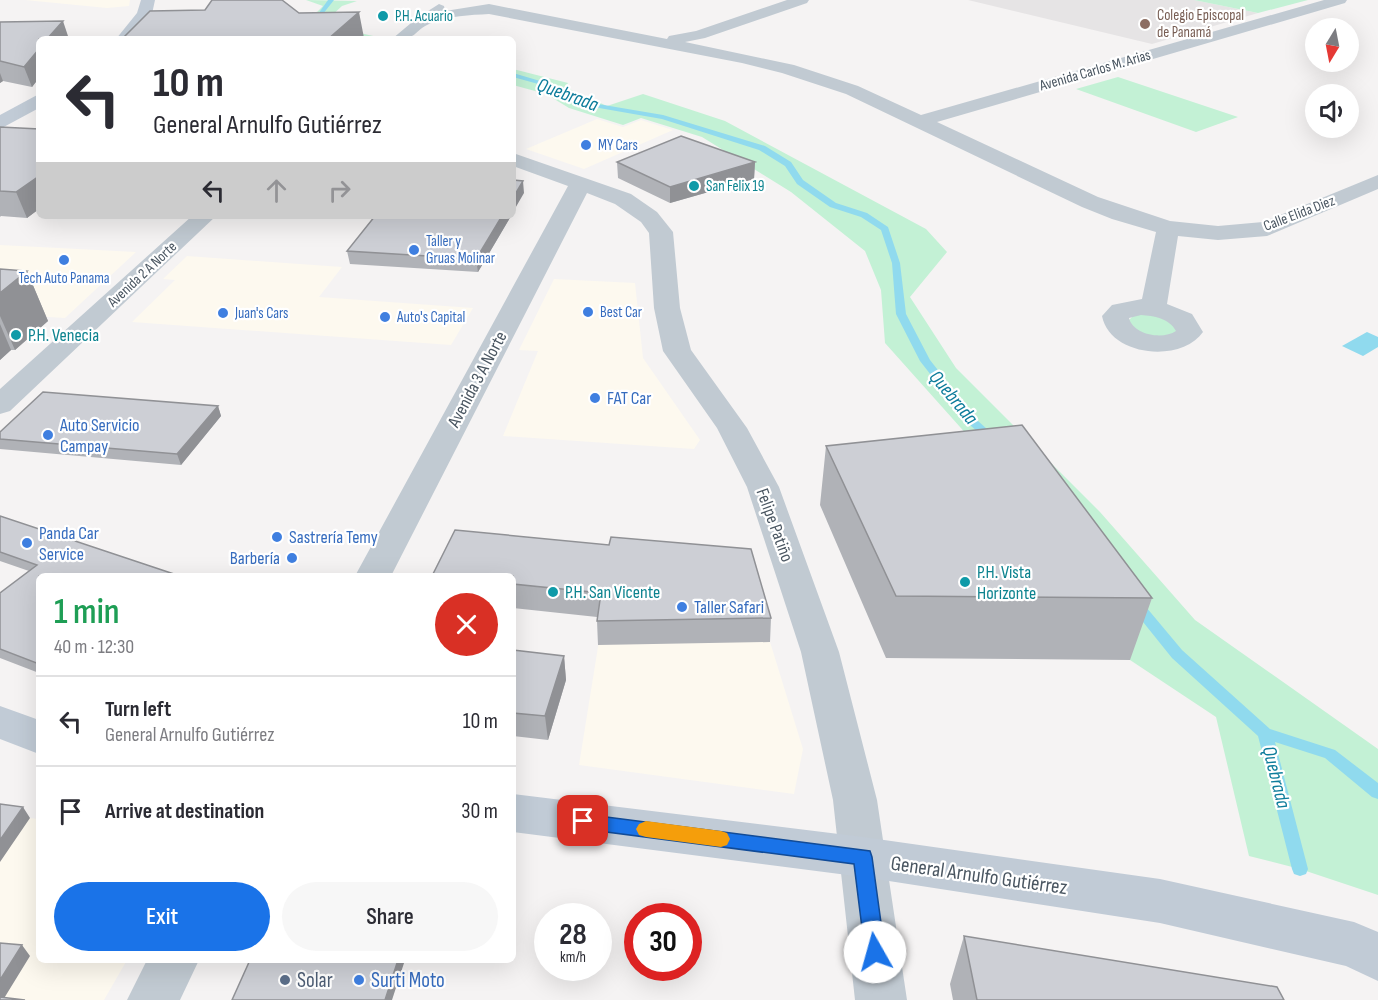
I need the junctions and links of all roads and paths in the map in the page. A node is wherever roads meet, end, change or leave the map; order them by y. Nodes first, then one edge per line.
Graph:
1 (148, 0) edge
2 (457, 0) edge
3 (496, 0) edge
4 (802, 0) edge
5 (1340, 0) edge
6 (511, 12) junction
7 (422, 21) junction
8 (699, 35) junction
9 (126, 36) edge
10 (404, 36) edge
11 (643, 38) junction
12 (718, 53) junction
13 (36, 100) edge
14 (36, 101) edge
15 (0, 110) edge
16 (921, 121) junction
17 (0, 123) edge
18 (516, 160) edge
19 (1378, 182) edge
20 (581, 183) junction
21 (202, 219) edge
22 (1168, 228) junction
23 (1153, 308) dead end
24 (0, 405) edge
25 (376, 573) edge
26 (0, 722) edge
27 (36, 736) edge
28 (516, 813) edge
29 (863, 857) junction
30 (1366, 951) edge
31 (172, 963) edge
32 (153, 1000) edge
33 (881, 1000) edge

1 - 9 street
2 - 7 street
3 - 6 street
4 - 8 street
5 - 16 street, Avenida Carlos M. Arias
6 - 7 street
6 - 11 street
7 - 10 street
8 - 11 street
8 - 12 street
11 - 12 street, Calle Elida Diez
12 - 16 street, Calle Elida Diez
13 - 15 street
14 - 17 street
16 - 22 street, Calle Elida Diez
18 - 20 street, Felipe Patiño
19 - 22 street, Calle Elida Diez
20 - 25 street, Avenida 3 A Norte
20 - 29 street, Felipe Patiño
21 - 24 street, Avenida 2 A Norte
22 - 23 street
26 - 27 street
28 - 29 street, General Arnulfo Gutiérrez
29 - 30 street, General Arnulfo Gutiérrez
29 - 33 street, Felipe Patiño
31 - 32 street

